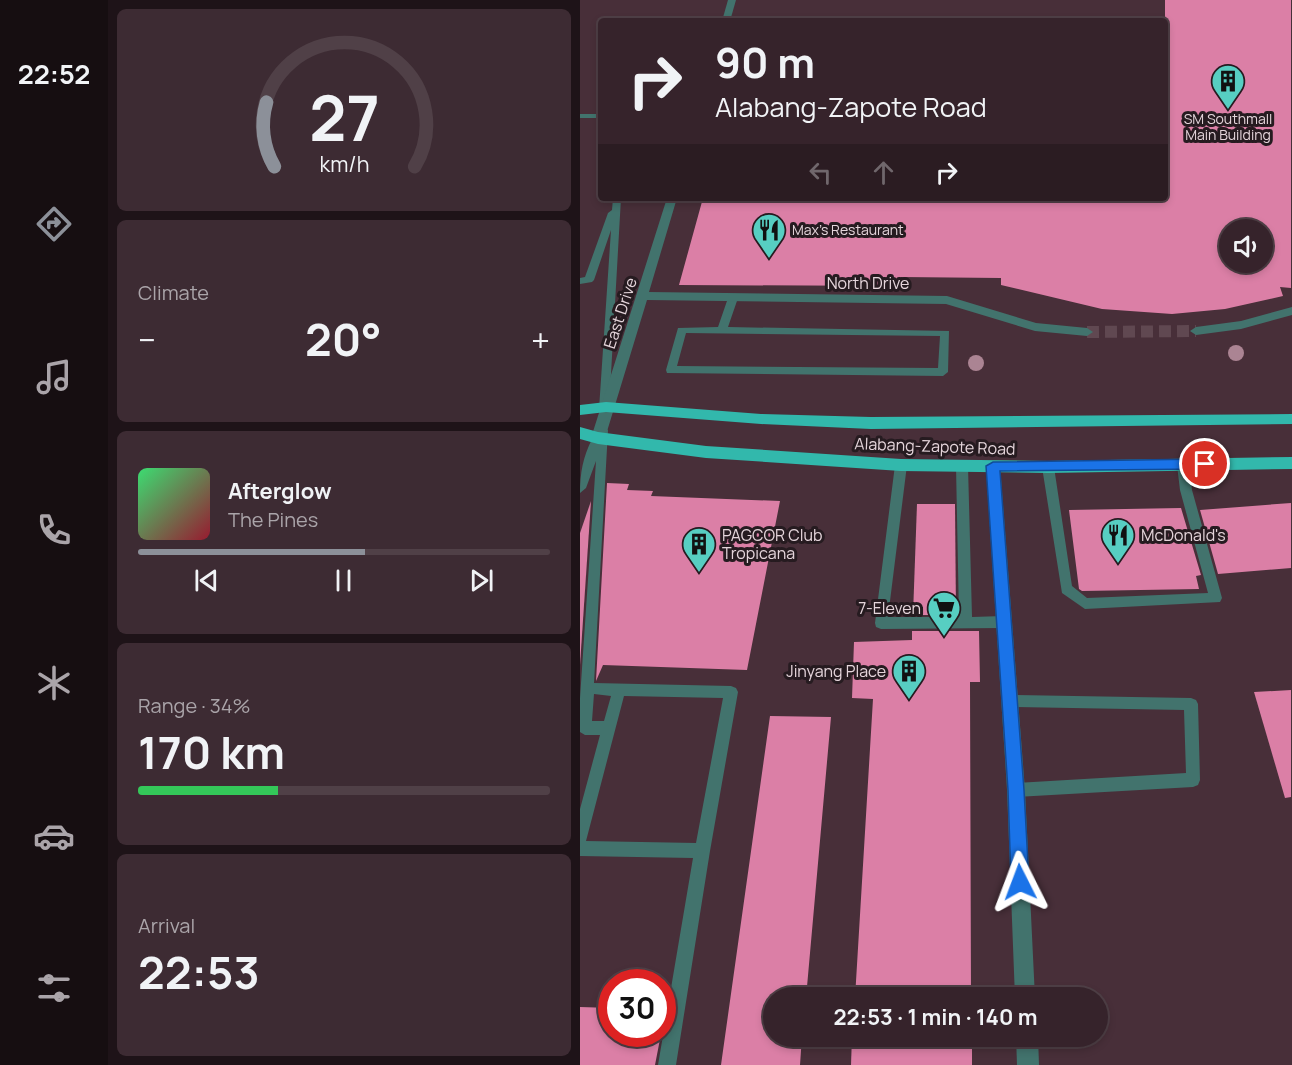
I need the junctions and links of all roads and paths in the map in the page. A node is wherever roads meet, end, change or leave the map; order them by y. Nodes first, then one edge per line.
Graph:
1 (732, 0) edge
2 (727, 18) edge
3 (580, 116) edge
4 (598, 116) edge
5 (616, 201) edge
6 (617, 201) edge
7 (671, 201) edge
8 (580, 281) edge
9 (643, 296) junction
10 (733, 298) junction
11 (1291, 311) edge
12 (722, 331) junction
13 (1196, 331) tunnel mouth
14 (1087, 332) tunnel mouth
15 (606, 407) junction
16 (580, 410) edge
17 (1291, 419) edge
18 (580, 433) edge
19 (598, 438) junction
20 (1291, 463) edge
21 (901, 465) junction
22 (1183, 465) junction
23 (962, 466) junction
24 (993, 466) junction
25 (1048, 467) junction
26 (580, 489) edge
27 (966, 622) junction
28 (1003, 622) junction
29 (596, 689) dead end
30 (619, 690) junction
31 (1009, 701) junction
32 (609, 728) junction
33 (1016, 790) junction
34 (580, 837) edge
35 (580, 848) edge
36 (702, 851) junction
37 (1025, 987) edge
38 (1027, 1047) edge
39 (667, 1065) edge
40 (1028, 1065) edge

1 - 2 street
3 - 4 lane
5 - 8 lane
6 - 32 lane
7 - 9 street, East Drive
9 - 10 street, North Drive
9 - 15 street, East Drive
10 - 12 lane
10 - 14 street, North Drive
11 - 13 street
12 - 12 lane
15 - 16 highway, Alabang-Zapote Road
15 - 17 highway, Alabang-Zapote Road
15 - 19 street, East Drive
18 - 19 highway, Alabang-Zapote Road
19 - 21 highway, Alabang-Zapote Road
19 - 26 lane
20 - 22 highway, Alabang-Zapote Road
21 - 23 highway, Alabang-Zapote Road
21 - 27 lane
22 - 25 highway, Alabang-Zapote Road
22 - 25 lane
23 - 24 highway, Alabang-Zapote Road
23 - 27 lane
24 - 25 highway, Alabang-Zapote Road
24 - 28 street
27 - 28 lane
28 - 31 street
29 - 30 lane
30 - 32 lane
30 - 36 lane
31 - 33 street
31 - 33 lane
32 - 34 lane
33 - 37 street
35 - 36 lane
36 - 39 lane
38 - 40 street

